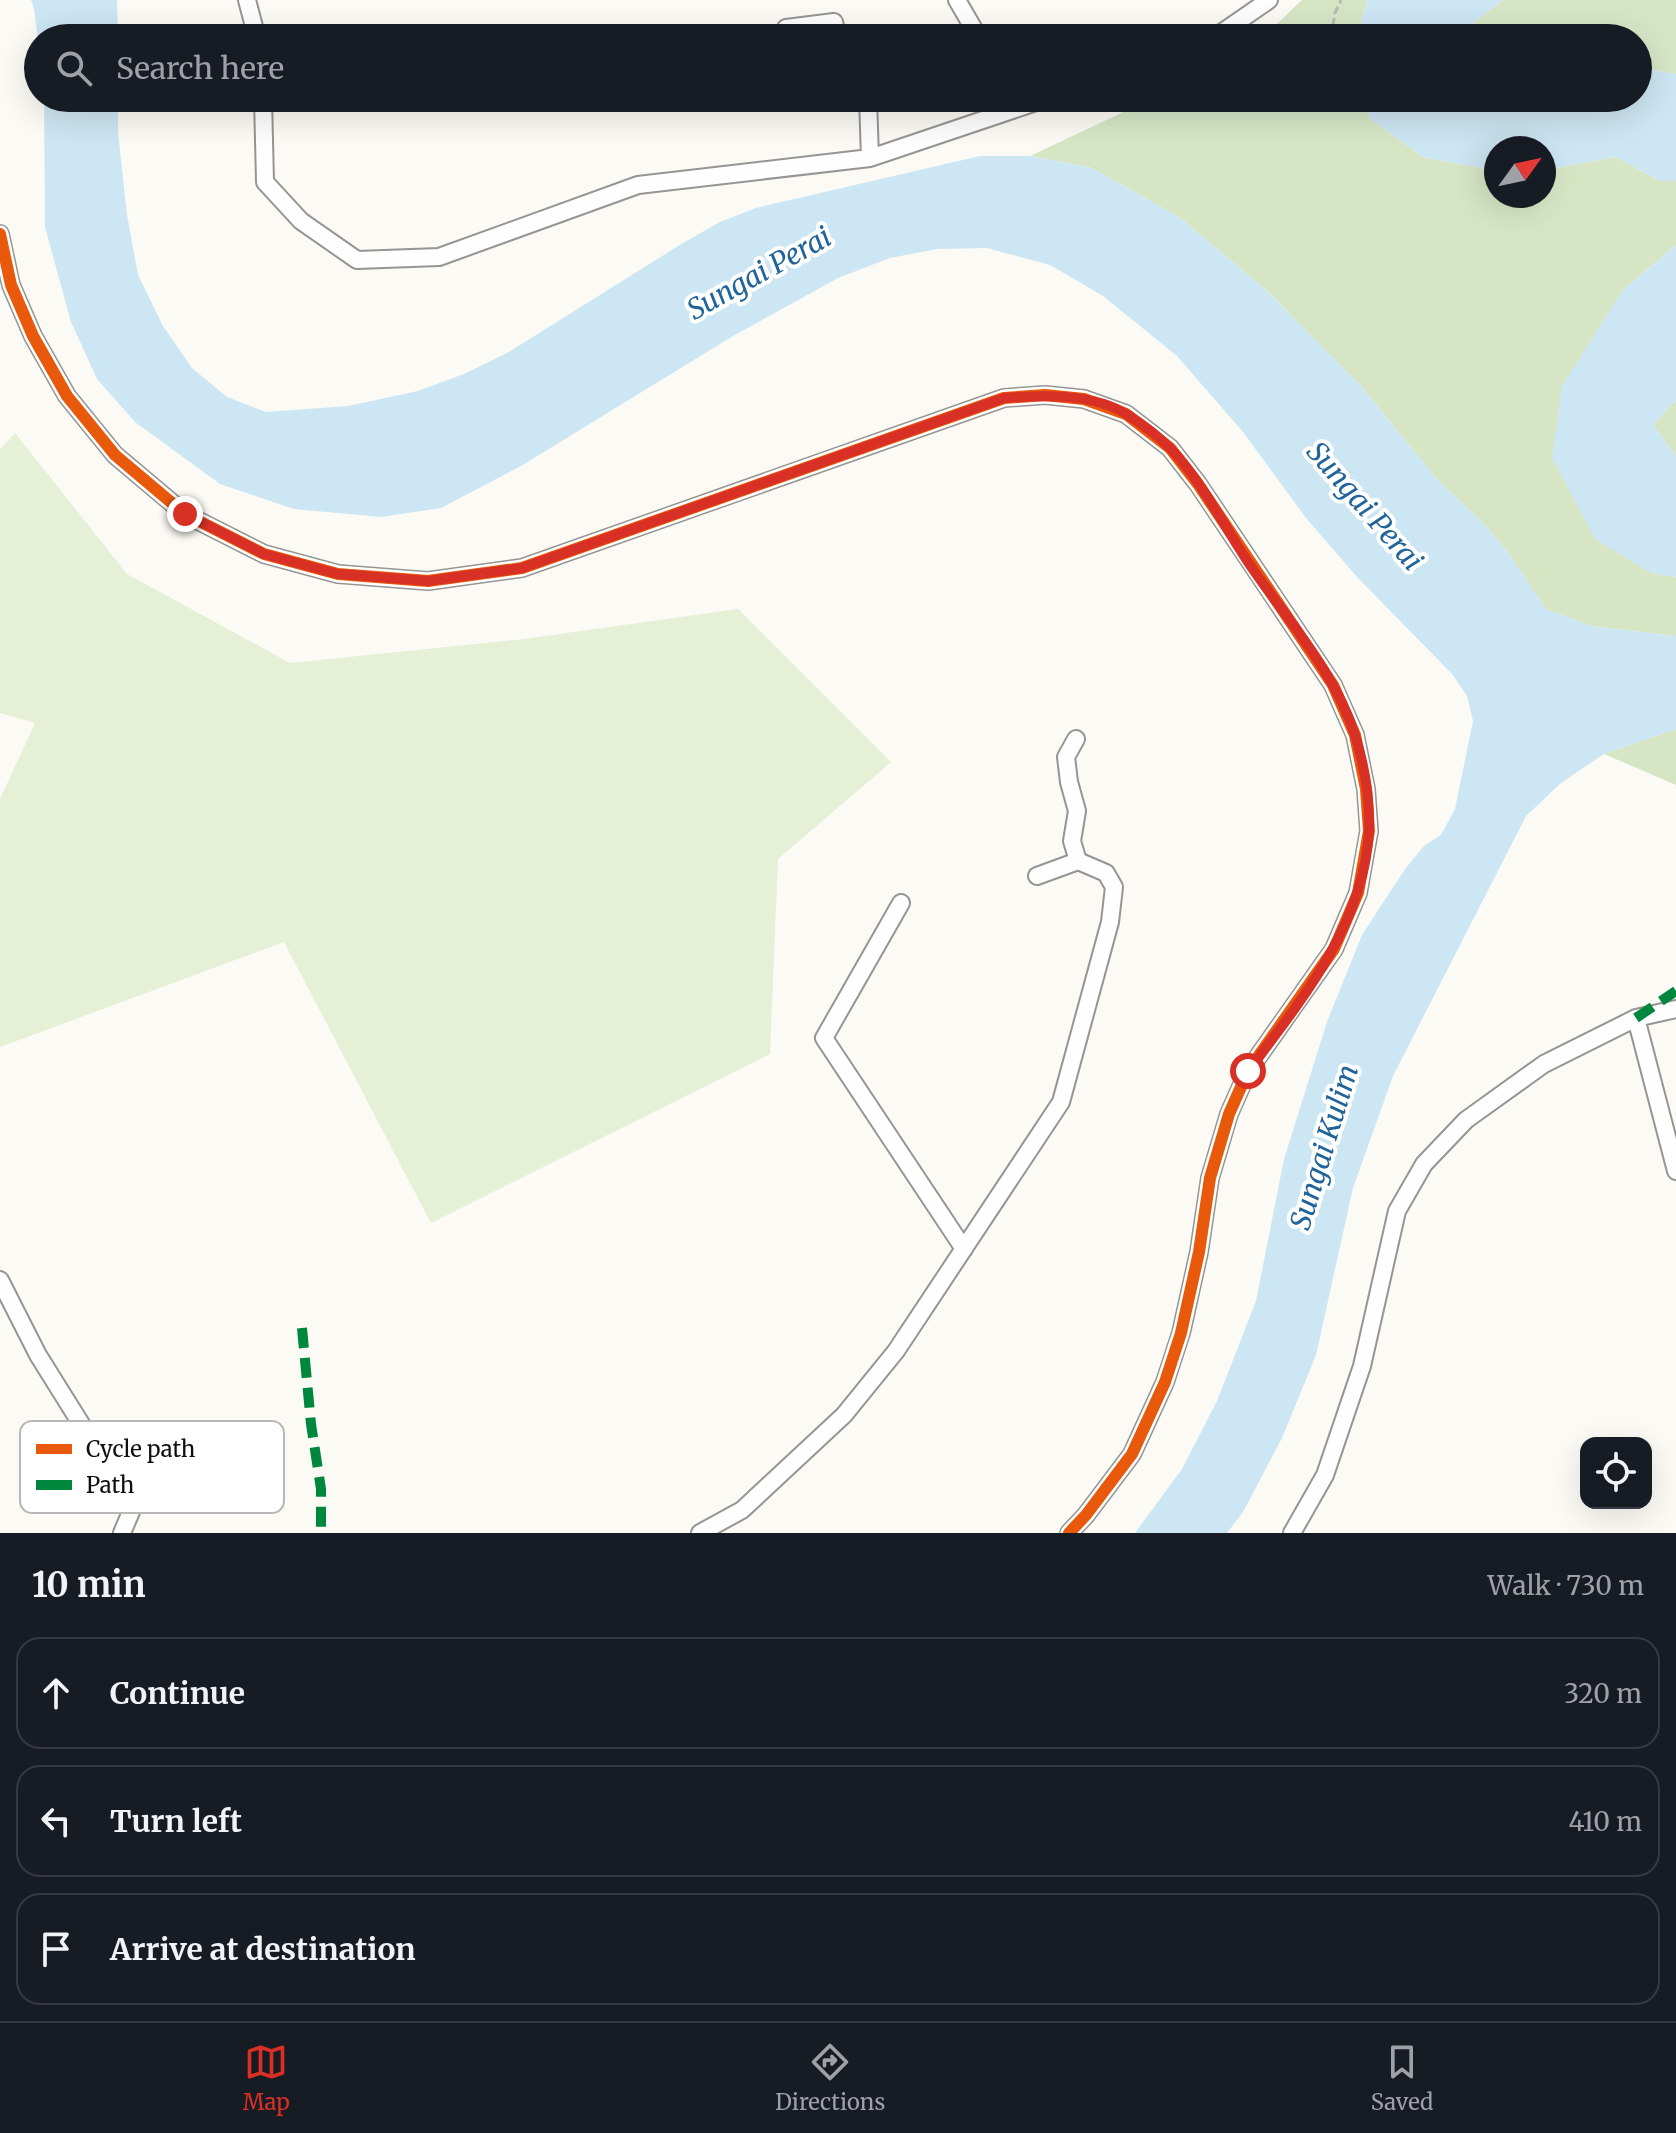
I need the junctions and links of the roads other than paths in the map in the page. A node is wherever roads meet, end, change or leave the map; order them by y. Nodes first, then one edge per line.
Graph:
1 (247, 0) edge
2 (957, 0) edge
3 (1269, 0) edge
4 (253, 24) edge
5 (971, 24) edge
6 (1234, 24) edge
7 (263, 112) edge
8 (868, 112) edge
9 (989, 112) edge
10 (870, 158) junction
11 (0, 234) edge
12 (1076, 739) dead end
13 (1078, 861) junction
14 (1037, 876) dead end
15 (901, 903) dead end
16 (1676, 1009) edge
17 (1636, 1018) junction
18 (1676, 1171) edge
19 (964, 1249) junction
20 (0, 1280) edge
21 (79, 1421) edge
22 (130, 1513) edge
23 (122, 1533) edge
24 (700, 1533) edge
25 (1069, 1533) edge
26 (1292, 1533) edge

1 - 4 street
2 - 5 street
3 - 6 street
7 - 10 street
8 - 10 street
9 - 10 street
11 - 25 street
12 - 13 street
13 - 14 street
13 - 19 street
15 - 19 street
16 - 17 street
17 - 18 street
17 - 26 street
19 - 24 street
20 - 21 street
22 - 23 street

